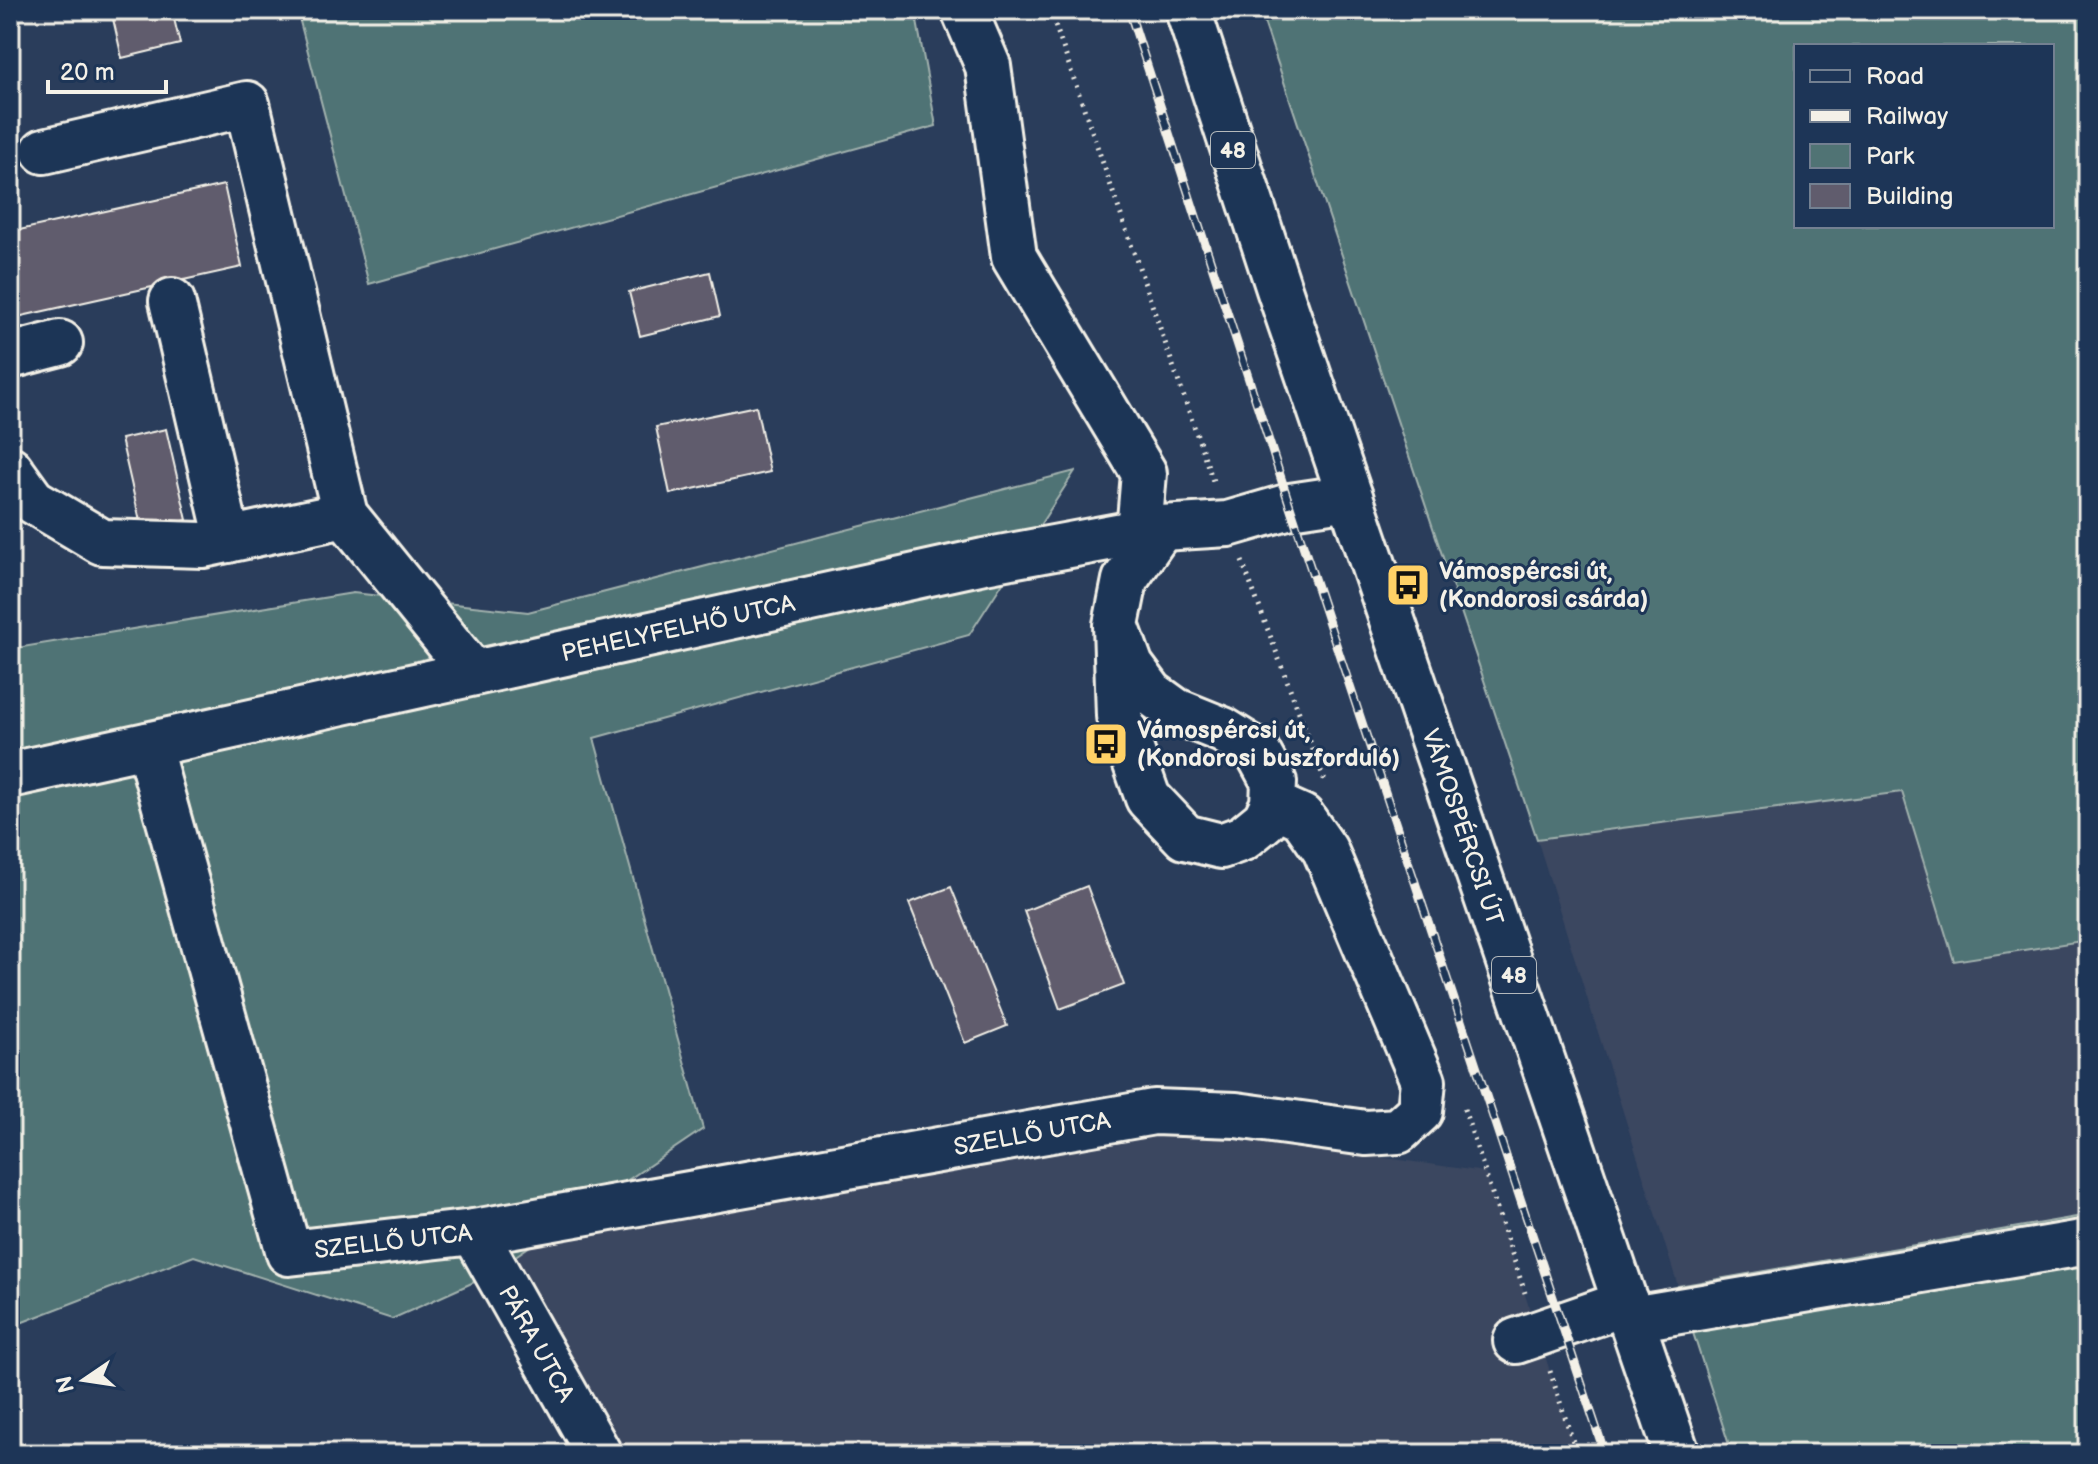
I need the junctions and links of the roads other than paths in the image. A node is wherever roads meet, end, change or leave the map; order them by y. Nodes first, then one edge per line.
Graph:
1 (964, 10) edge
2 (1188, 10) edge
3 (44, 151) dead end
4 (172, 301) dead end
5 (60, 343) dead end
6 (10, 356) edge
7 (10, 469) edge
8 (1350, 497) junction
9 (345, 515) junction
10 (1150, 530) junction
11 (228, 540) junction
12 (1116, 625) junction
13 (473, 673) junction
14 (148, 745) junction
15 (10, 775) edge
16 (1273, 804) junction
17 (474, 1232) junction
18 (2088, 1242) edge
19 (1629, 1311) junction
20 (1516, 1341) dead end
21 (599, 1454) edge
22 (1677, 1454) edge

1 - 10 street
2 - 8 street, VÁMOSPÉRCSI ÚT / 48
3 - 9 street
4 - 11 street
5 - 6 street
7 - 11 street
8 - 10 street, PEHELYFELHŐ UTCA
8 - 19 street, VÁMOSPÉRCSI ÚT / 48
9 - 11 street
9 - 13 street
10 - 12 street
10 - 13 street, PEHELYFELHŐ UTCA
12 - 16 street
12 - 16 street
13 - 14 street, PEHELYFELHŐ UTCA
14 - 15 street, PEHELYFELHŐ UTCA
14 - 17 street, SZELLŐ UTCA
16 - 17 street, SZELLŐ UTCA
17 - 21 street, PÁRA UTCA
18 - 19 street
19 - 20 street
19 - 22 street, VÁMOSPÉRCSI ÚT / 48

